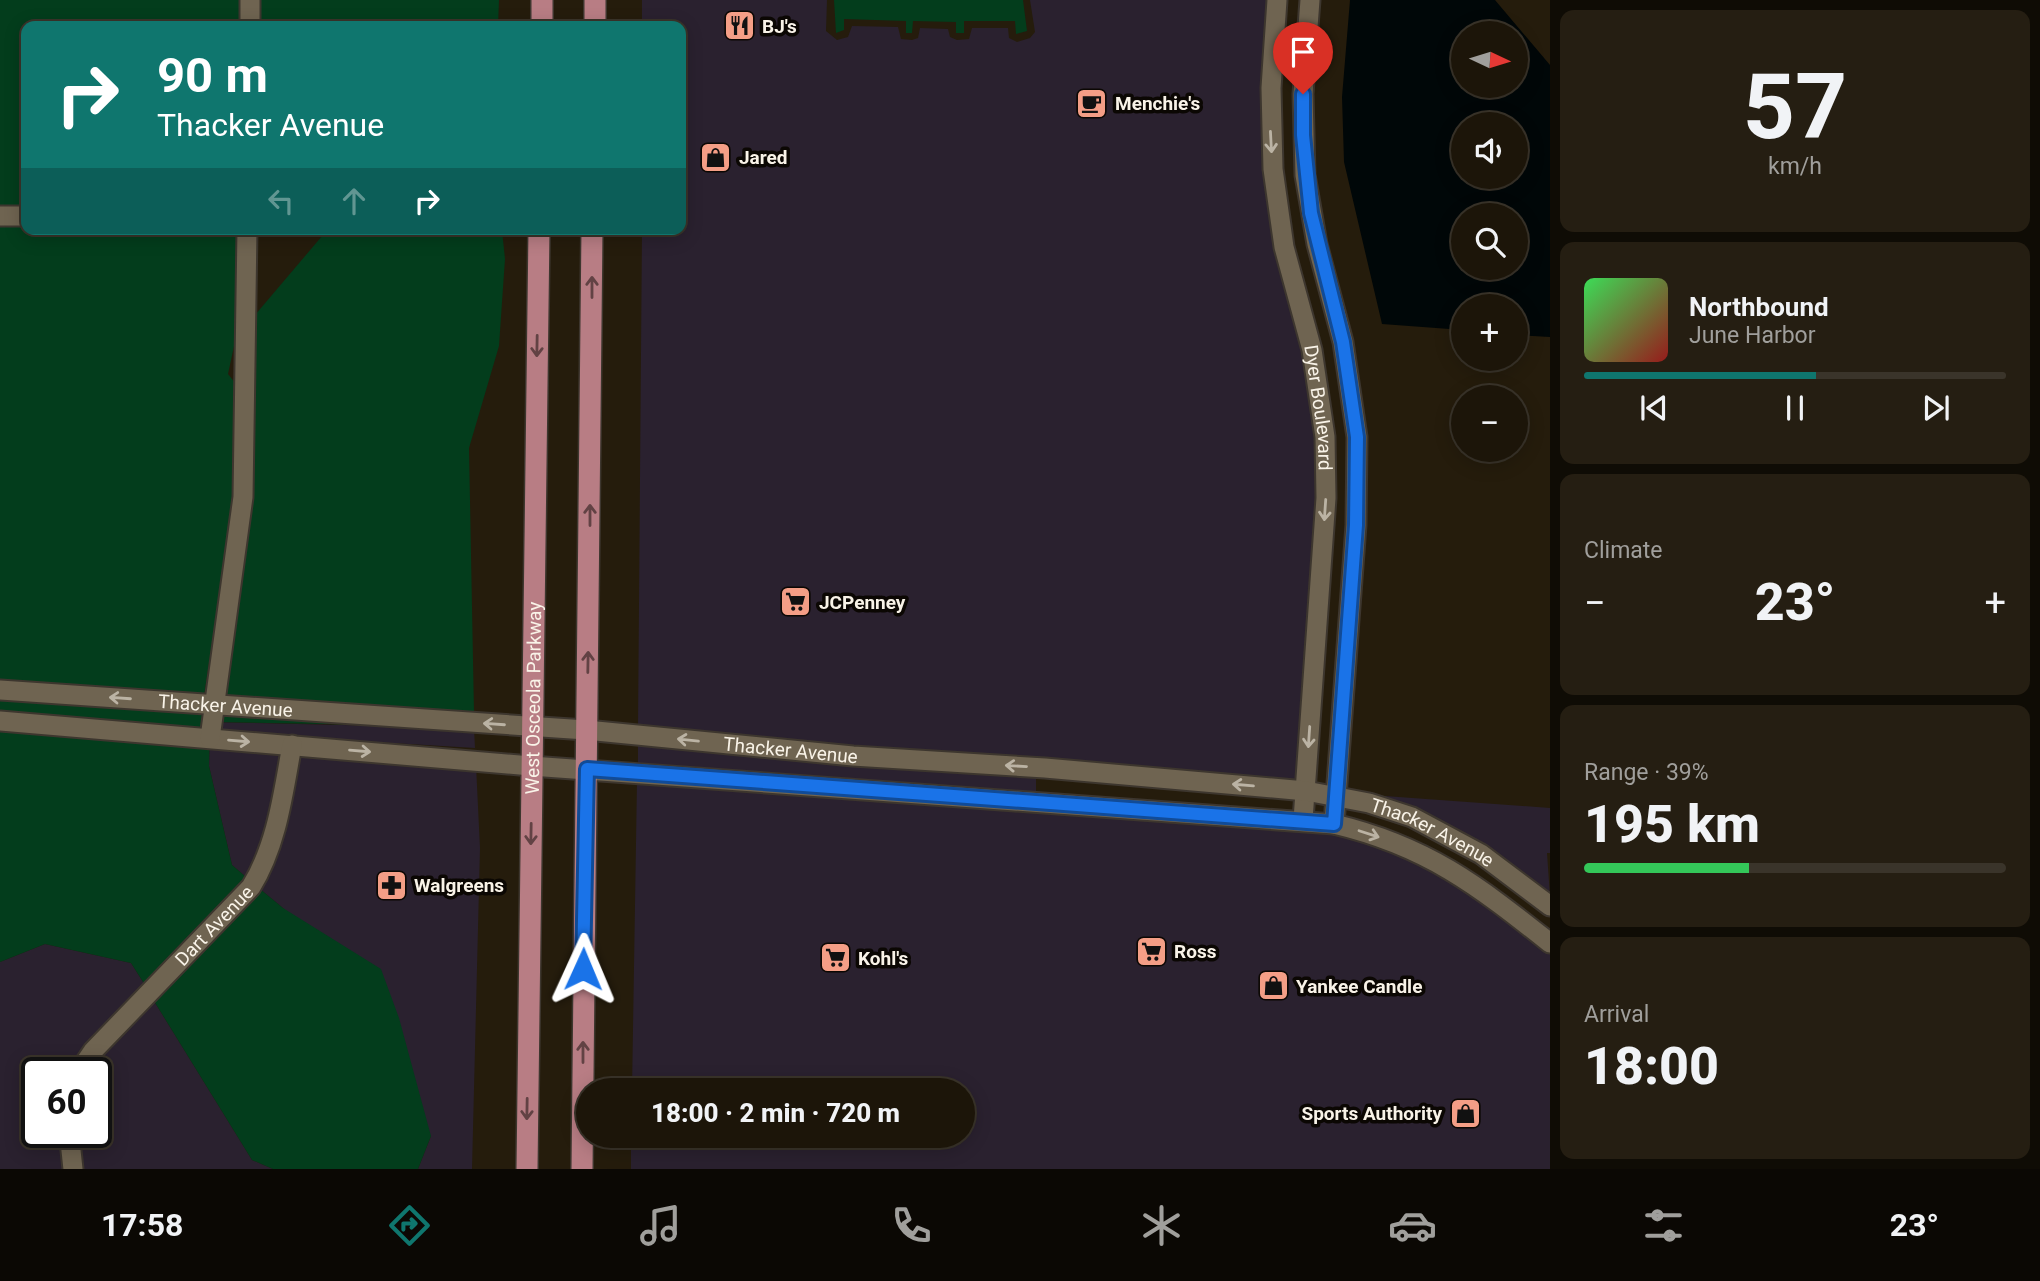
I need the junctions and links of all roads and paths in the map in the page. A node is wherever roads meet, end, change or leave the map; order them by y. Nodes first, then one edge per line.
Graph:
1 (250, 0) edge
2 (542, 0) edge
3 (595, 0) edge
4 (1277, 0) edge
5 (1310, 0) edge
6 (250, 21) edge
7 (542, 21) edge
8 (595, 21) edge
9 (1271, 88) junction
10 (1303, 94) junction
11 (0, 216) edge
12 (21, 216) edge
13 (247, 235) edge
14 (539, 235) edge
15 (592, 235) edge
16 (1325, 437) junction
17 (1357, 437) junction
18 (8, 690) edge
19 (212, 704) junction
20 (7, 722) edge
21 (532, 727) junction
22 (586, 730) junction
23 (210, 738) junction
24 (292, 745) junction
25 (531, 766) junction
26 (1045, 768) junction
27 (587, 769) junction
28 (1070, 770) junction
29 (1306, 791) junction
30 (1337, 796) junction
31 (1045, 801) junction
32 (1070, 803) junction
33 (1303, 820) junction
34 (1334, 824) junction
35 (1550, 907) edge
36 (1533, 930) junction
37 (1550, 943) edge
38 (89, 1057) edge
39 (71, 1148) edge
40 (73, 1169) edge
41 (527, 1169) edge
42 (582, 1169) edge

1 - 6 street
2 - 7 main road
3 - 8 main road
4 - 9 street, Dyer Boulevard
5 - 10 street, Dyer Boulevard
9 - 10 street
9 -> 16 street, Dyer Boulevard
10 - 17 street, Dyer Boulevard
11 - 12 street
13 - 19 street
14 -> 21 main road, West Osceola Parkway
22 -> 15 main road
16 - 17 street
16 -> 29 street, Dyer Boulevard
17 - 30 street, Dyer Boulevard
19 -> 18 street, Thacker Avenue
18 - 20 street
21 -> 19 street, Thacker Avenue
19 - 23 street
20 - 23 street, Thacker Avenue
21 - 22 street, Thacker Avenue
21 - 25 main road, West Osceola Parkway
26 -> 22 street, Thacker Avenue
22 - 27 main road
23 -> 24 street, Thacker Avenue
24 -> 25 street, Thacker Avenue
24 - 38 street, Dart Avenue
25 - 27 street, Thacker Avenue
25 -> 41 main road, West Osceola Parkway
26 - 28 street, Thacker Avenue
26 - 31 street
27 - 31 street, Thacker Avenue
42 -> 27 main road
29 -> 28 street, Thacker Avenue
28 - 32 street
29 - 30 street, Thacker Avenue
29 - 33 street, Dyer Boulevard
30 - 34 street, Dyer Boulevard
30 - 35 street, Thacker Avenue
31 - 32 street, Thacker Avenue
32 - 33 street, Thacker Avenue
33 - 34 street, Thacker Avenue
34 -> 36 street, Thacker Avenue
35 - 36 street
36 - 37 street, Thacker Avenue
39 - 40 street

